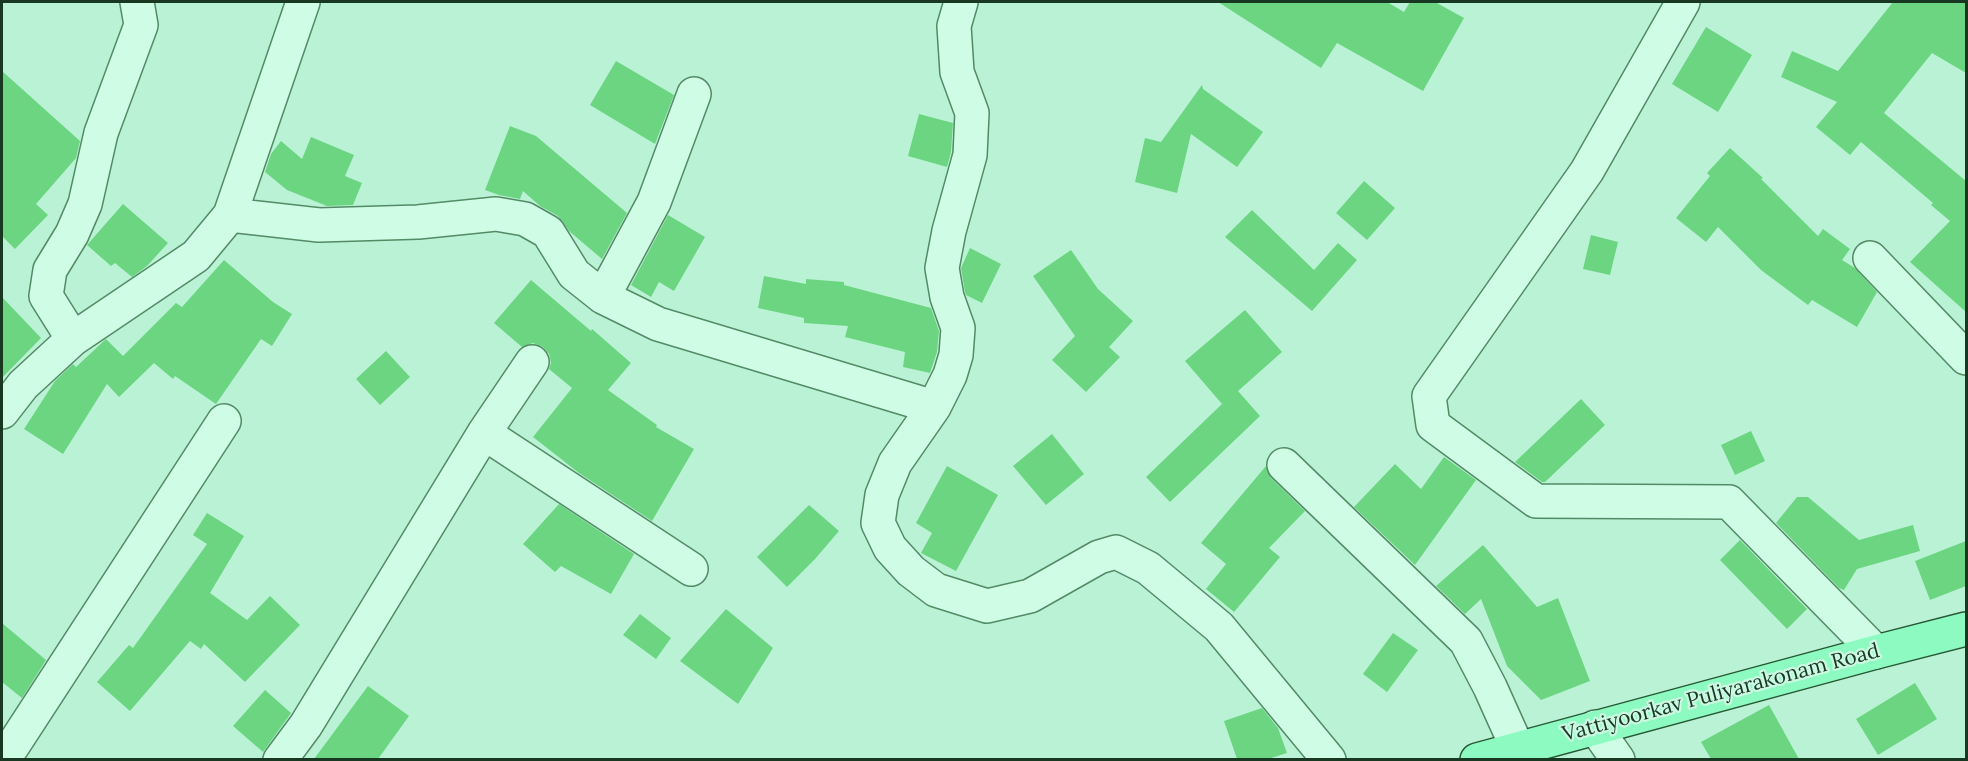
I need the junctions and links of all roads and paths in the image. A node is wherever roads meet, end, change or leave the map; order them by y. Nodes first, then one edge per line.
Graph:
1 (136, 2) edge
2 (303, 2) edge
3 (960, 2) edge
4 (1683, 2) edge
5 (694, 94) dead end
6 (230, 215) junction
7 (1870, 258) dead end
8 (603, 297) junction
9 (73, 339) junction
10 (1966, 358) edge
11 (532, 362) dead end
12 (934, 407) junction
13 (2, 412) edge
14 (224, 421) dead end
15 (484, 433) junction
16 (1284, 465) dead end
17 (691, 569) dead end
18 (1966, 629) edge
19 (1876, 652) junction
20 (1595, 726) junction
21 (1517, 747) junction
22 (2, 758) edge
23 (280, 759) edge
24 (1329, 759) edge
25 (1477, 759) edge
26 (1618, 759) edge

1 - 9 street
2 - 6 street
3 - 12 street
4 - 19 street
5 - 8 street
6 - 8 street
6 - 9 street
7 - 10 street
8 - 12 street
9 - 13 street
11 - 15 street
12 - 24 street
14 - 22 street
15 - 17 street
15 - 23 street
16 - 21 street
18 - 19 main road, Vattiyoorkav Puliyarakonam Road
19 - 20 main road, Vattiyoorkav Puliyarakonam Road
20 - 21 main road, Vattiyoorkav Puliyarakonam Road
20 - 26 street
21 - 25 main road, Vattiyoorkav Puliyarakonam Road

